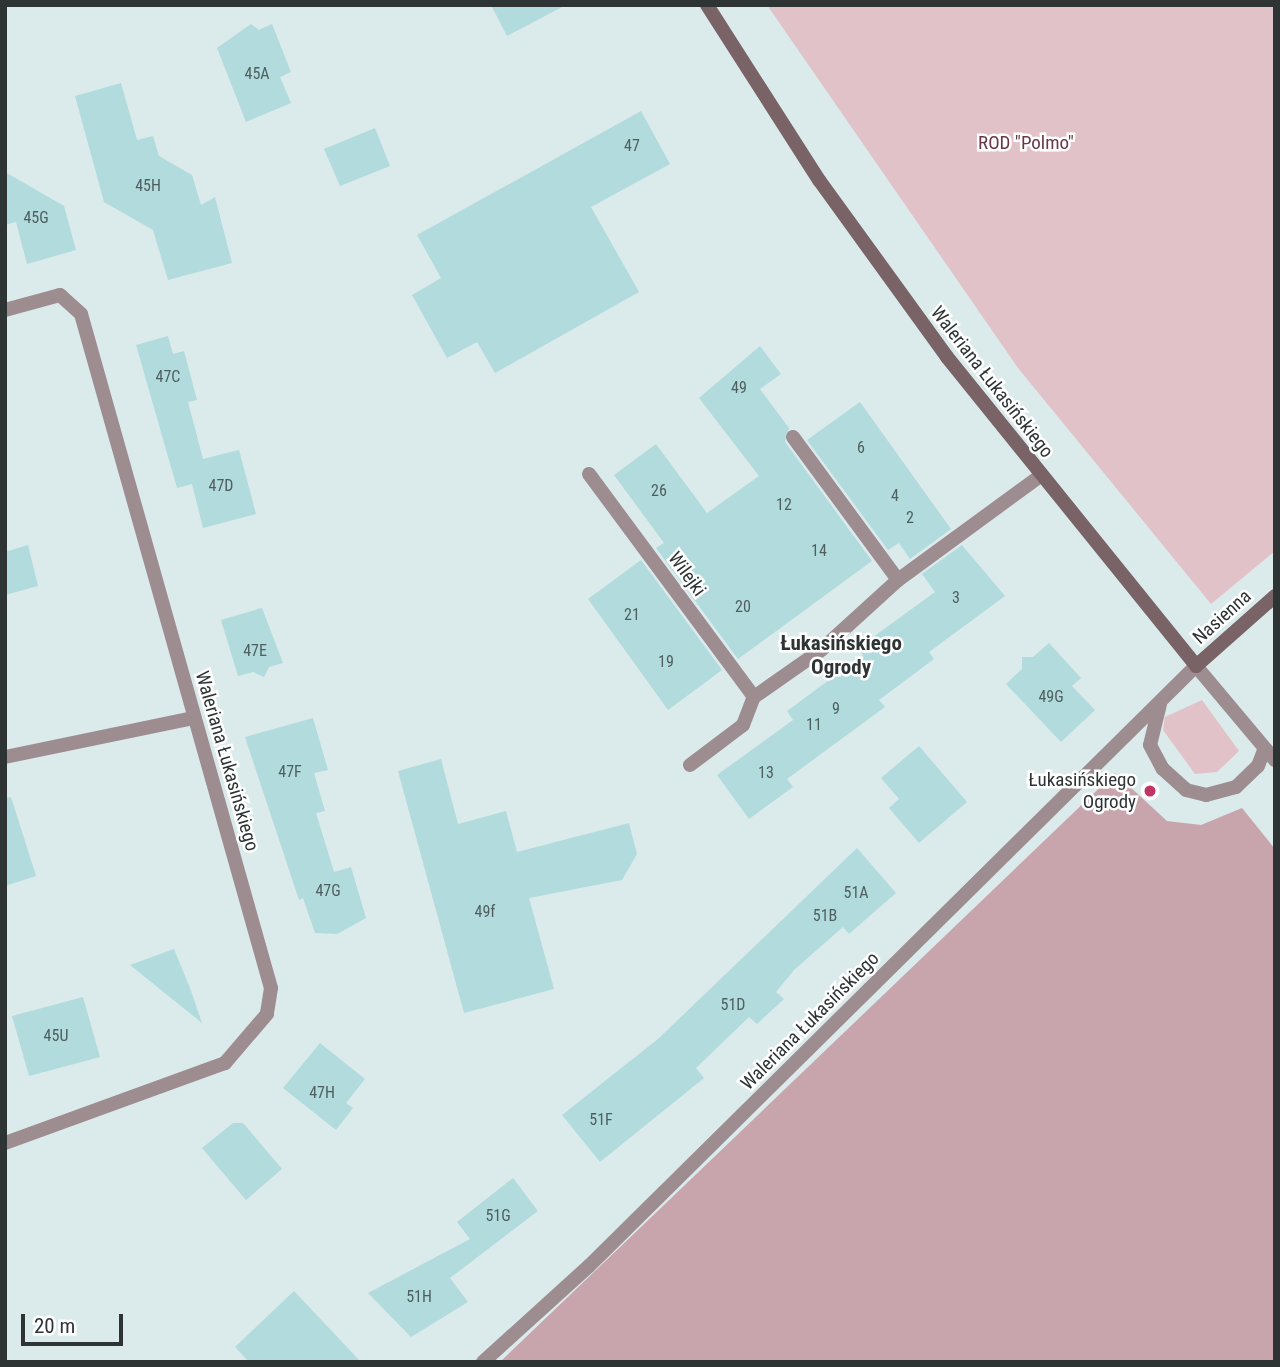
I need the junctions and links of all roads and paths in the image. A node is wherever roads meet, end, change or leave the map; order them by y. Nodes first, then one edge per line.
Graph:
1 (707, 5) edge
2 (5, 310) edge
3 (793, 437) dead end
4 (589, 474) dead end
5 (1040, 476) junction
6 (898, 580) junction
7 (1275, 596) edge
8 (1196, 666) junction
9 (754, 697) junction
10 (1160, 703) junction
11 (194, 718) junction
12 (1265, 748) junction
13 (5, 757) edge
14 (1275, 760) edge
15 (691, 765) dead end
16 (5, 1143) edge
17 (482, 1362) edge

1 - 5 street, Waleriana Łukasińskiego
2 - 11 street, Waleriana Łukasińskiego
3 - 6 street
4 - 9 street, Wilejki
5 - 6 street
5 - 8 street, Waleriana Łukasińskiego
6 - 9 street
7 - 8 street, Nasienna
8 - 10 street
8 - 12 street, Waleriana Łukasińskiego
9 - 15 street
10 - 12 street
10 - 17 street, Waleriana Łukasińskiego
11 - 13 street
11 - 16 street, Waleriana Łukasińskiego
12 - 14 street, Waleriana Łukasińskiego

